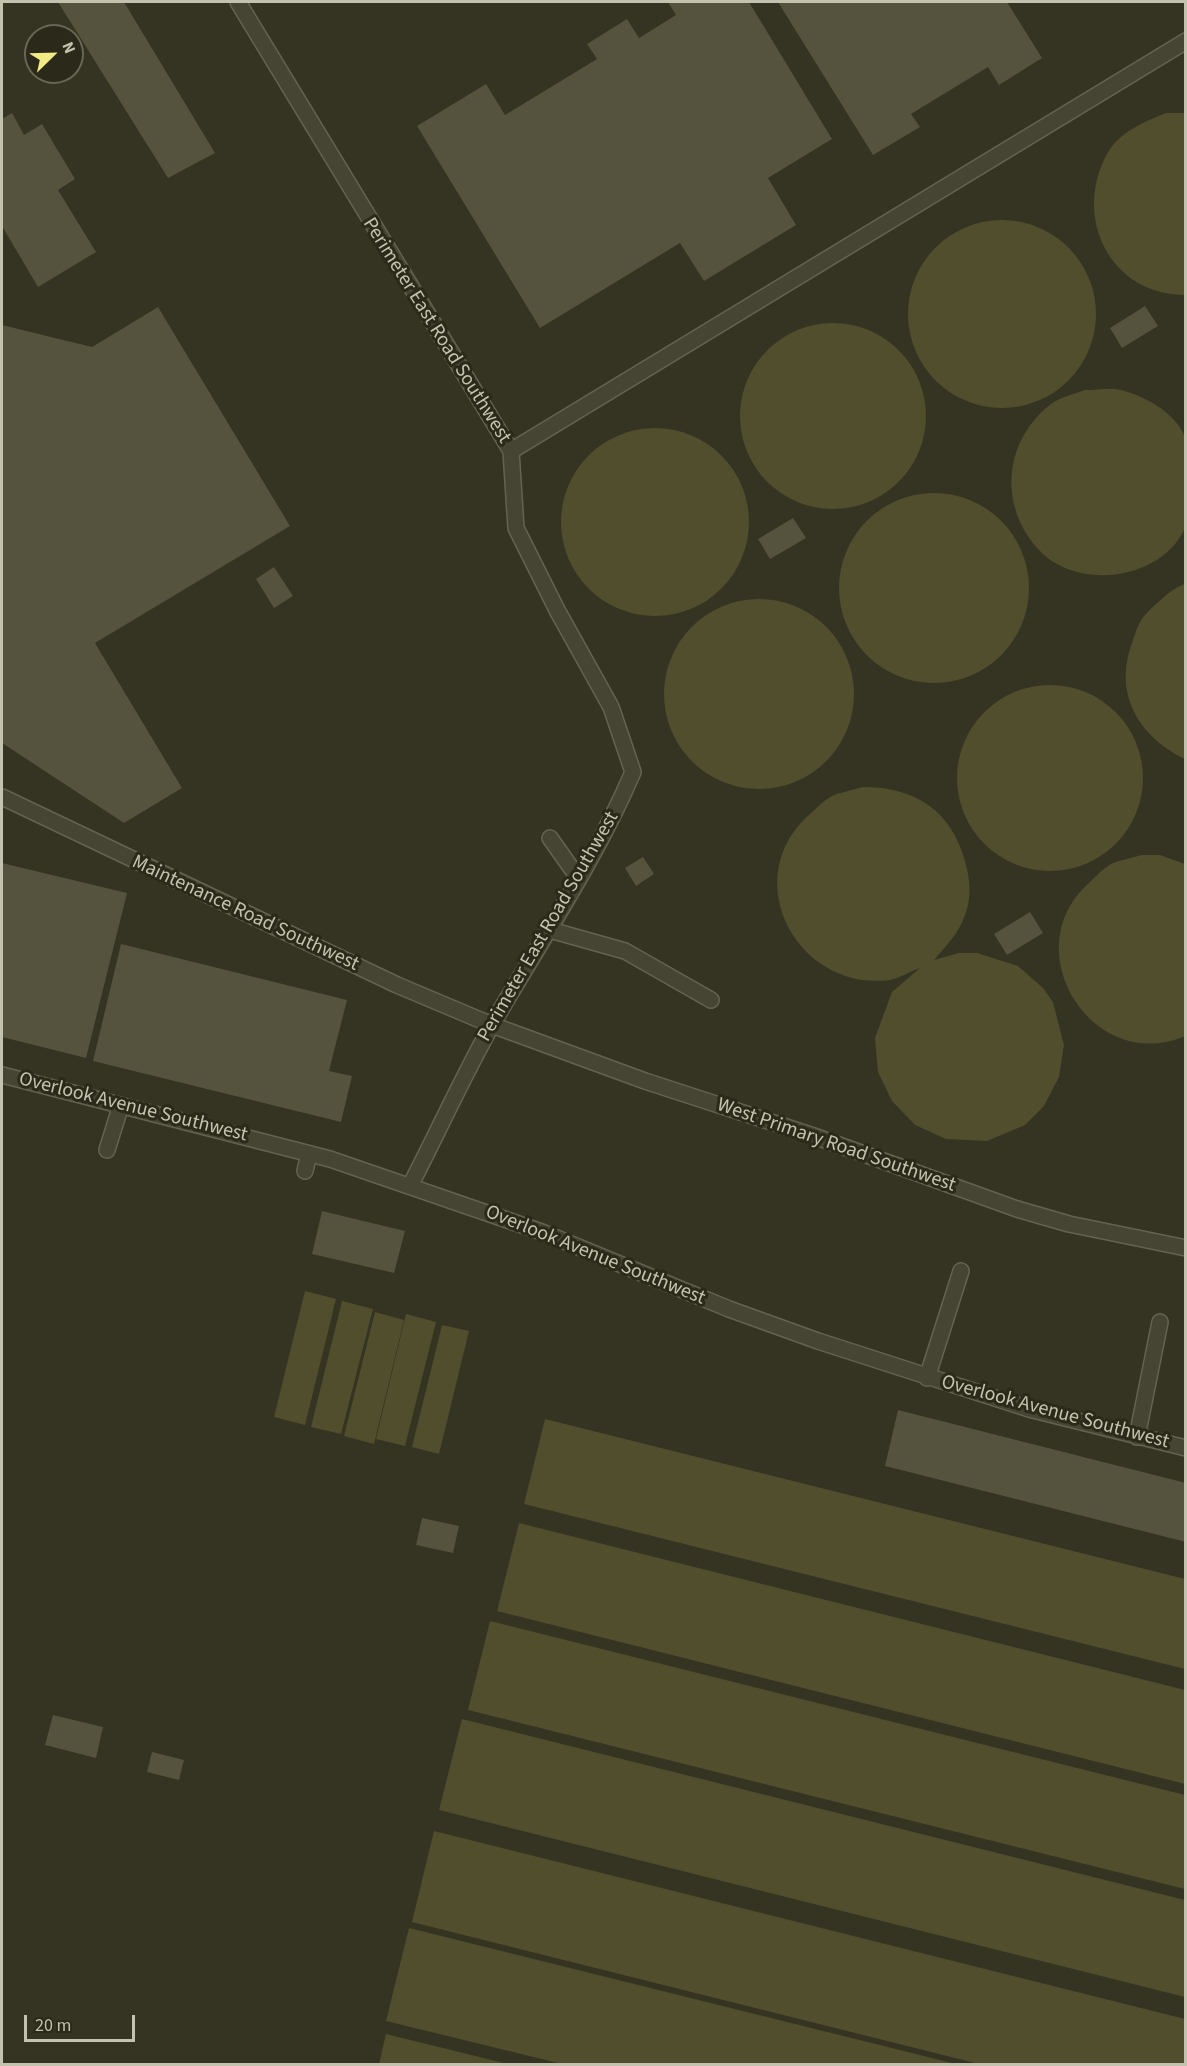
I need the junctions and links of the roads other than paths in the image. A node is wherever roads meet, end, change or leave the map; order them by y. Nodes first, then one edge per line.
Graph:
1 (238, 2) edge
2 (1185, 40) edge
3 (511, 451) junction
4 (2, 797) edge
5 (550, 838) dead end
6 (579, 879) junction
7 (550, 930) junction
8 (711, 1000) dead end
9 (492, 1025) junction
10 (2, 1075) edge
11 (121, 1105) junction
12 (107, 1150) dead end
13 (309, 1154) junction
14 (305, 1171) dead end
15 (410, 1186) junction
16 (1185, 1248) edge
17 (961, 1270) dead end
18 (1160, 1322) dead end
19 (927, 1378) junction
20 (1137, 1437) junction
21 (1185, 1448) edge

1 - 3 lane, Perimeter East Road Southwest
2 - 3 lane
3 - 6 lane, Perimeter East Road Southwest
4 - 9 lane, Maintenance Road Southwest
5 - 6 lane
6 - 7 lane, Perimeter East Road Southwest
7 - 8 lane
7 - 9 lane, Perimeter East Road Southwest
9 - 15 lane, Perimeter East Road Southwest
9 - 16 lane, West Primary Road Southwest
10 - 11 lane, Overlook Avenue Southwest
11 - 12 lane
11 - 13 lane, Overlook Avenue Southwest
13 - 14 lane
13 - 15 lane, Overlook Avenue Southwest
15 - 19 lane, Overlook Avenue Southwest
17 - 19 lane
18 - 20 lane
19 - 20 lane, Overlook Avenue Southwest
20 - 21 lane, Overlook Avenue Southwest

